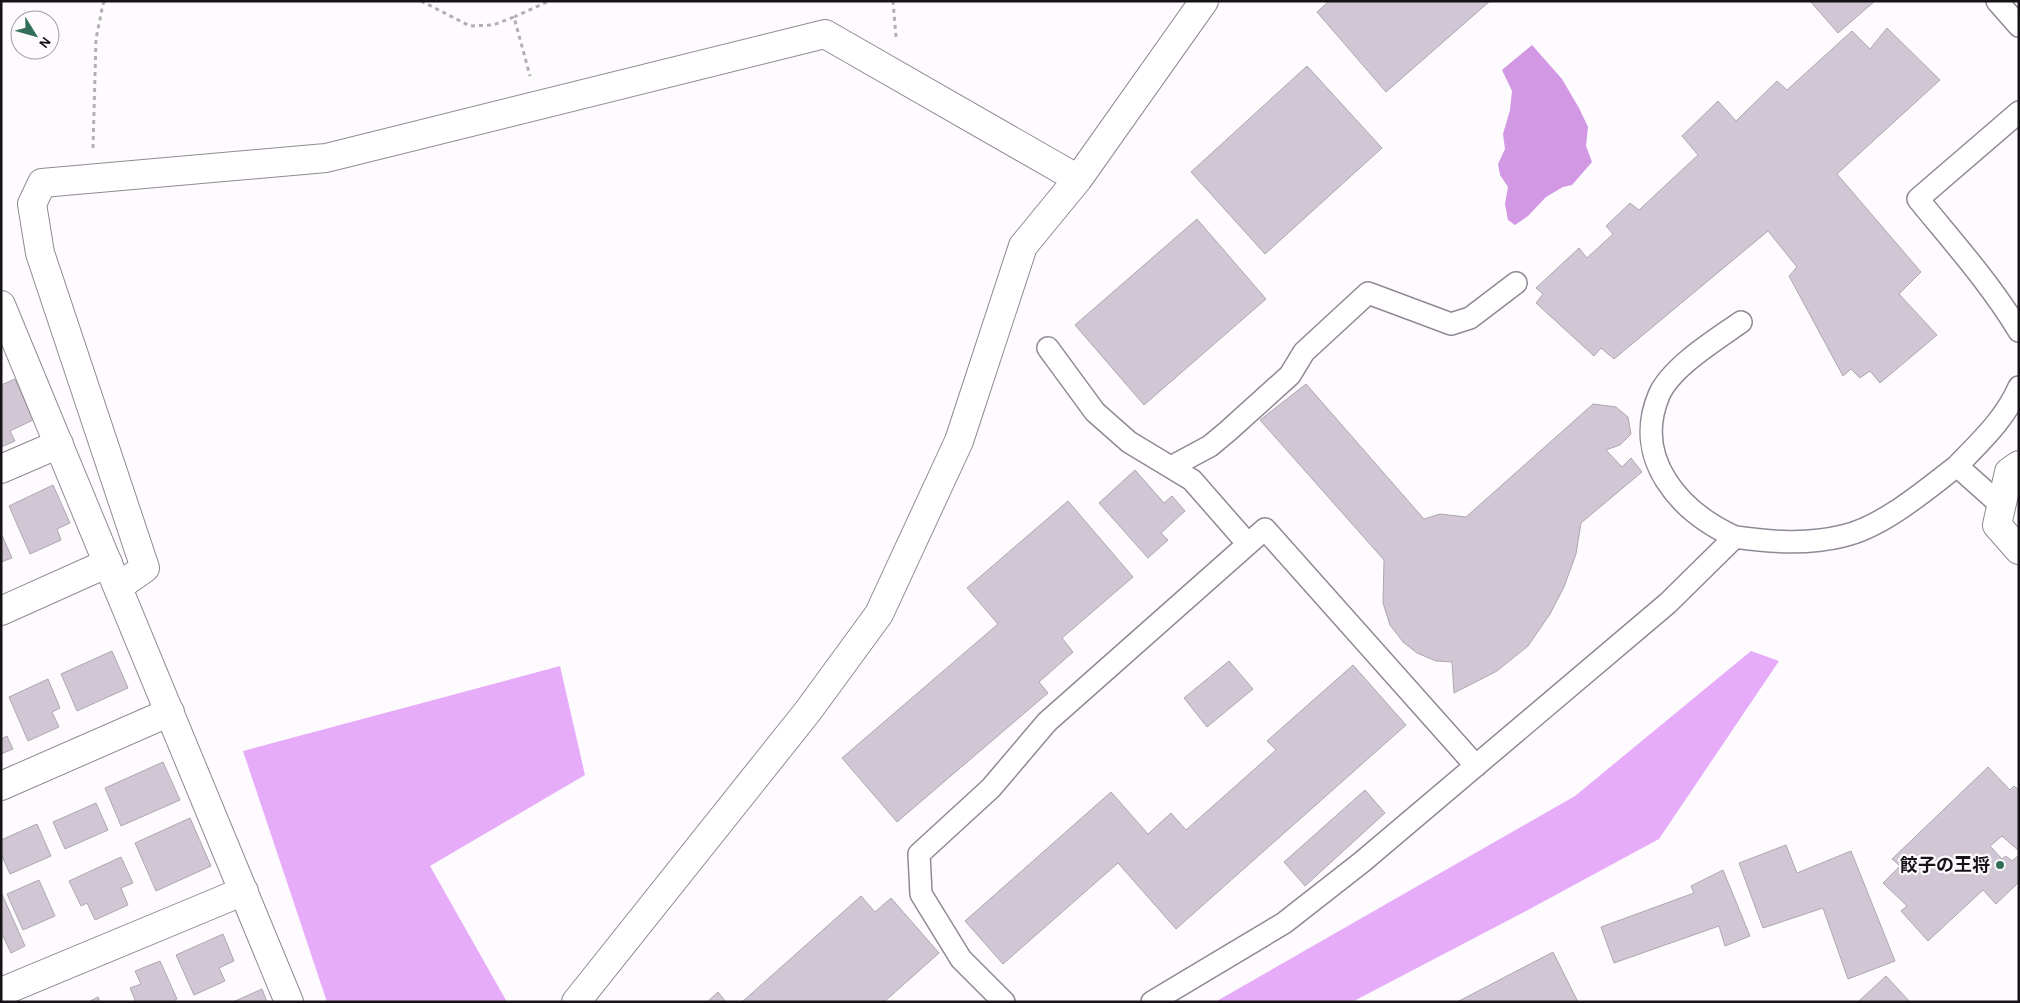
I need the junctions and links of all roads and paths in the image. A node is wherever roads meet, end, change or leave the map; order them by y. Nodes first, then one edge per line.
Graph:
1 (105, 1) edge
2 (420, 1) edge
3 (549, 1) edge
4 (1204, 1) edge
5 (1997, 1) edge
6 (514, 17) junction
7 (2019, 26) edge
8 (538, 105) junction
9 (2019, 112) edge
10 (92, 178) junction
11 (1078, 179) junction
12 (1516, 283) dead end
13 (1, 305) edge
14 (1741, 322) dead end
15 (2019, 331) edge
16 (1048, 348) dead end
17 (2019, 387) edge
18 (59, 444) junction
19 (2019, 465) edge
20 (1957, 466) junction
21 (1171, 467) junction
22 (1, 469) edge
23 (2002, 506) junction
24 (1735, 537) junction
25 (1248, 544) junction
26 (2019, 550) edge
27 (113, 575) junction
28 (1, 611) edge
29 (170, 712) junction
30 (1476, 766) junction
31 (1, 786) edge
32 (244, 891) junction
33 (1, 992) edge
34 (289, 1002) edge
35 (576, 1002) edge
36 (1004, 1002) edge
37 (1152, 1002) edge

1 - 10 path
2 - 6 path
3 - 6 path
4 - 11 street
5 - 7 lane
6 - 8 path
8 - 10 street
8 - 11 street
9 - 15 lane
10 - 27 street
11 - 35 street
12 - 21 lane
13 - 18 street
14 - 24 lane
16 - 21 lane
17 - 20 lane
18 - 22 street
18 - 27 street
19 - 23 street
20 - 23 lane
20 - 24 lane
21 - 25 lane
23 - 26 street
24 - 30 lane
25 - 30 lane
25 - 36 lane
27 - 28 street
27 - 29 street
29 - 31 street
29 - 32 street
30 - 37 lane
32 - 33 street
32 - 34 street

